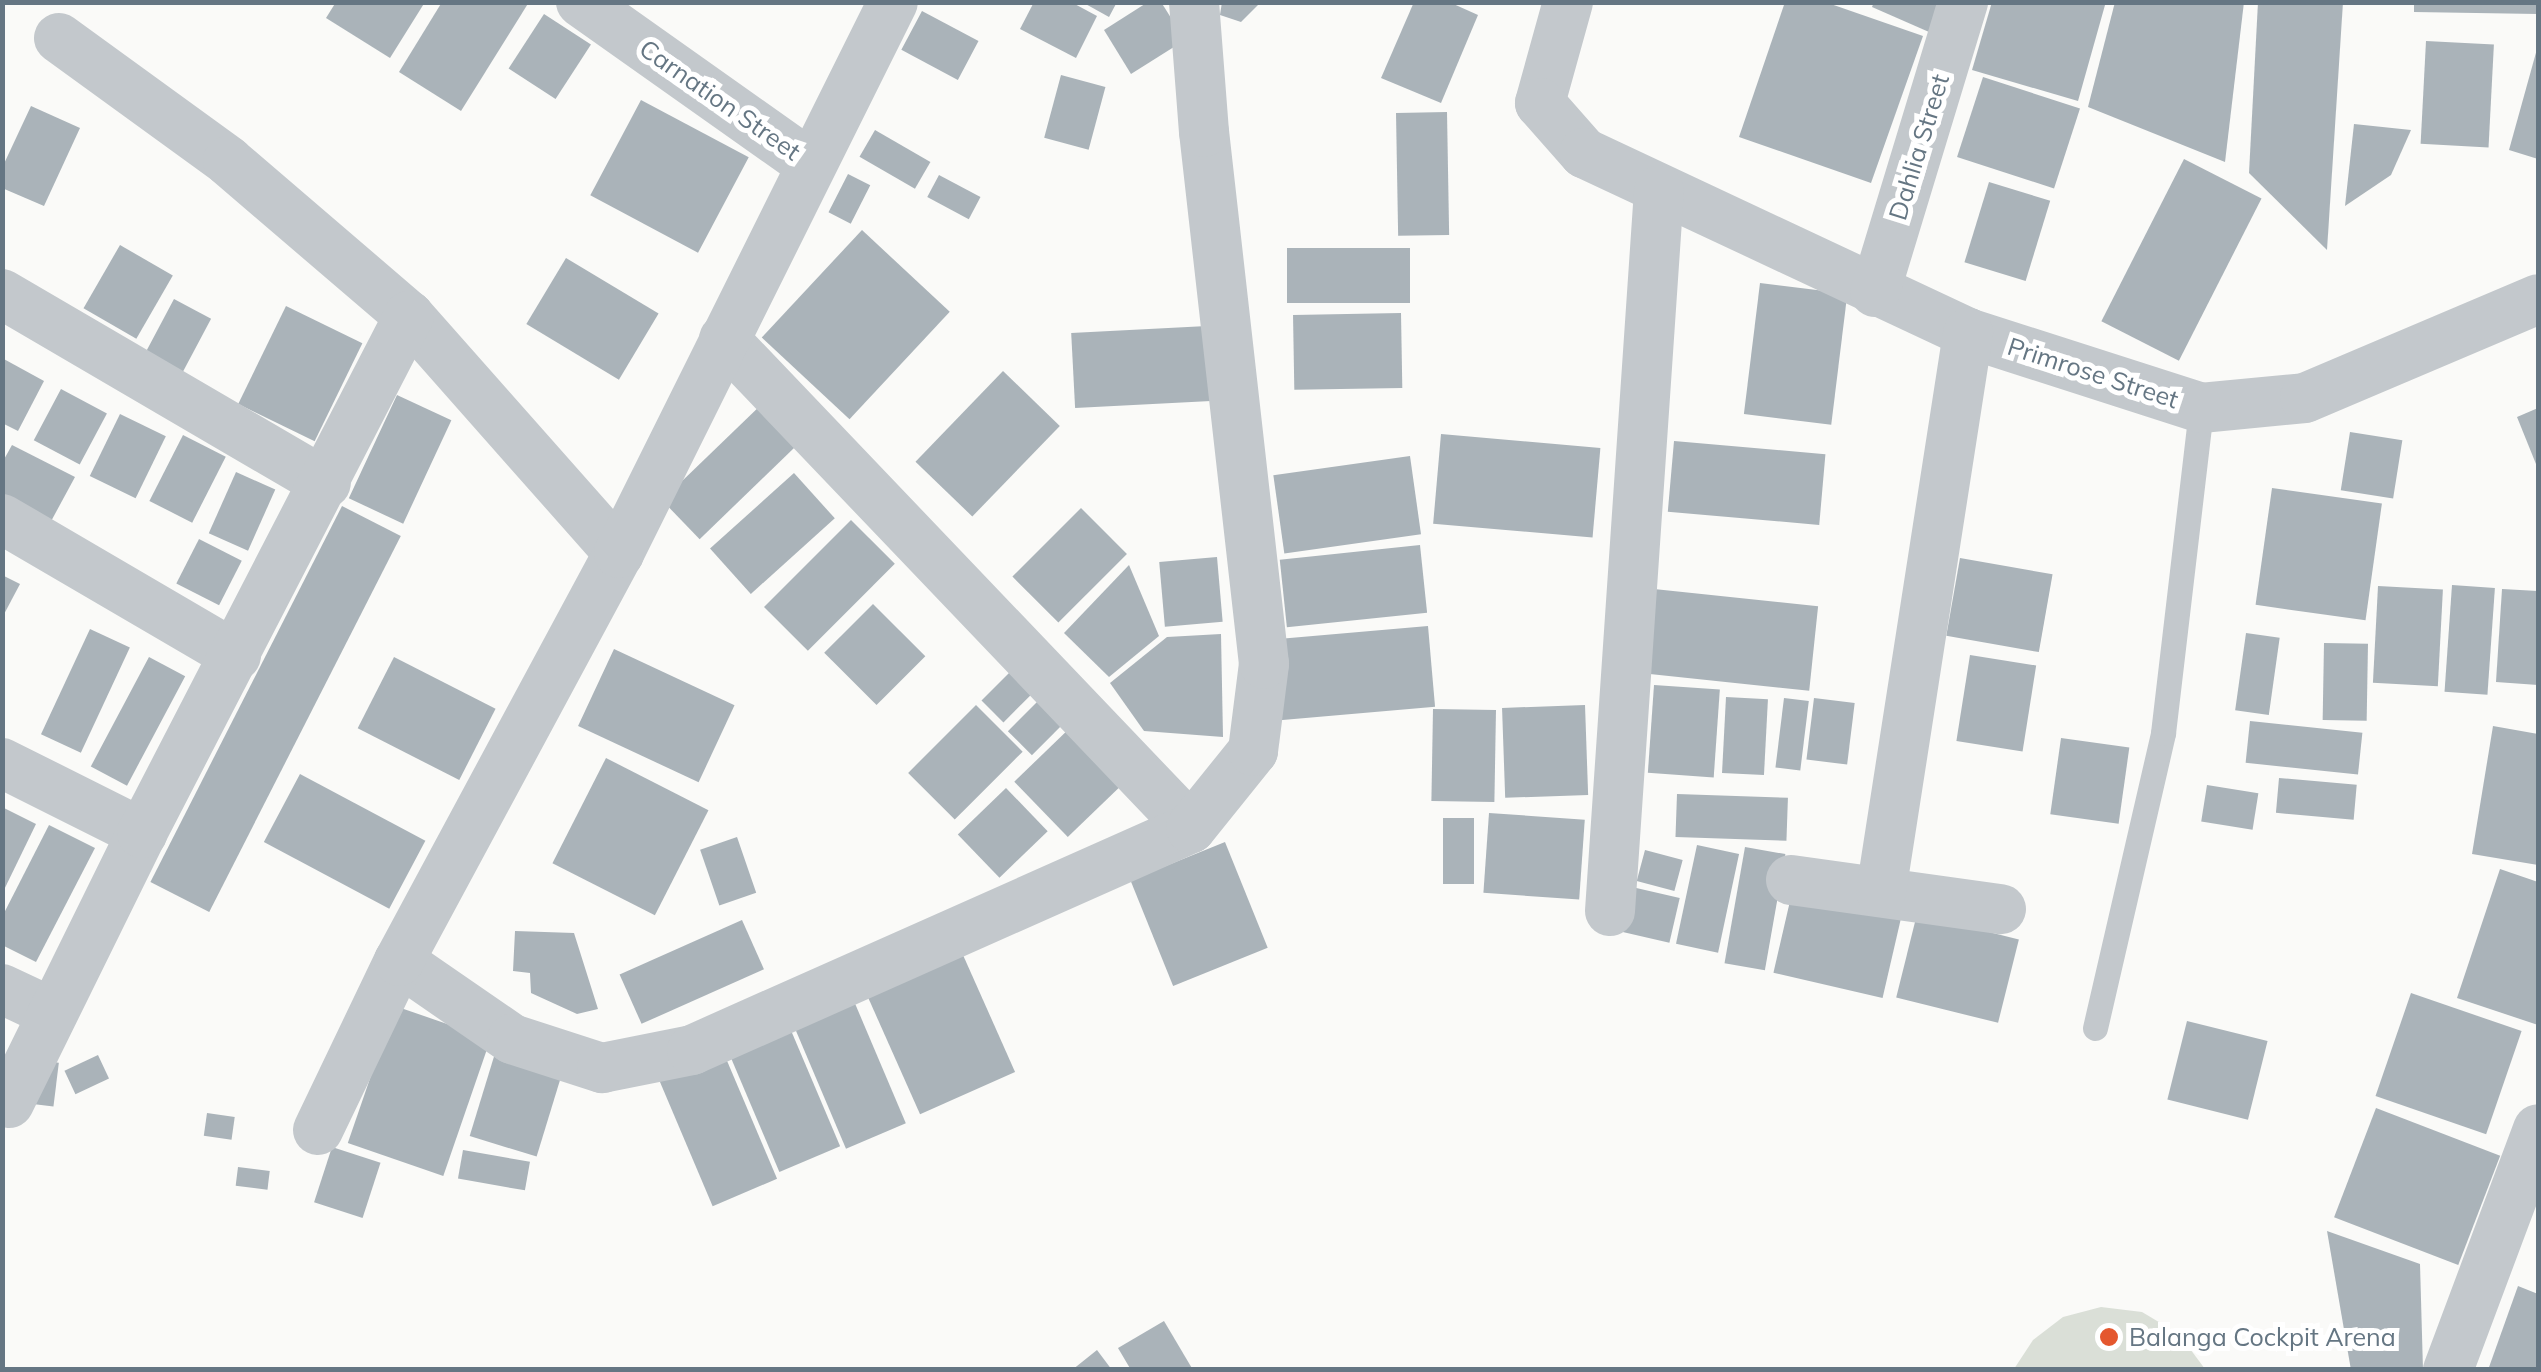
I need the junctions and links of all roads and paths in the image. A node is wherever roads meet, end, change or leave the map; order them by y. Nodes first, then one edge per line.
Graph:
1 (581, 2) edge
2 (893, 2) edge
3 (1194, 2) edge
4 (1568, 2) edge
5 (1963, 2) edge
6 (59, 38) dead end
7 (810, 164) junction
8 (1659, 190) junction
9 (1875, 292) junction
10 (2, 294) edge
11 (2538, 299) edge
12 (409, 316) junction
13 (1968, 334) junction
14 (724, 339) junction
15 (2201, 408) junction
16 (326, 483) junction
17 (2, 520) edge
18 (619, 553) junction
19 (236, 656) junction
20 (2, 762) edge
21 (1191, 828) junction
22 (142, 834) junction
23 (1790, 880) dead end
24 (1881, 892) junction
25 (2001, 909) dead end
26 (1610, 911) dead end
27 (399, 960) junction
28 (2, 988) edge
29 (53, 1013) junction
30 (2094, 1028) dead end
31 (9, 1104) dead end
32 (2538, 1129) edge
33 (318, 1130) dead end
34 (2448, 1370) edge

1 - 7 street, Carnation Street
2 - 7 street
3 - 21 street
4 - 8 street, Primrose Street
5 - 9 street, Dahlia Street
6 - 12 street
7 - 14 street
8 - 9 street, Primrose Street
8 - 26 street
9 - 13 street, Primrose Street
10 - 16 street
11 - 15 street, Primrose Street
12 - 16 street
12 - 18 street
13 - 15 street, Primrose Street
13 - 24 street
14 - 18 street
14 - 21 street
15 - 30 lane
16 - 19 street
17 - 19 street
18 - 27 street
19 - 22 street
20 - 22 street
21 - 27 street
22 - 29 street
23 - 24 street
24 - 25 street
27 - 33 street
28 - 29 street
29 - 31 street
32 - 34 street

